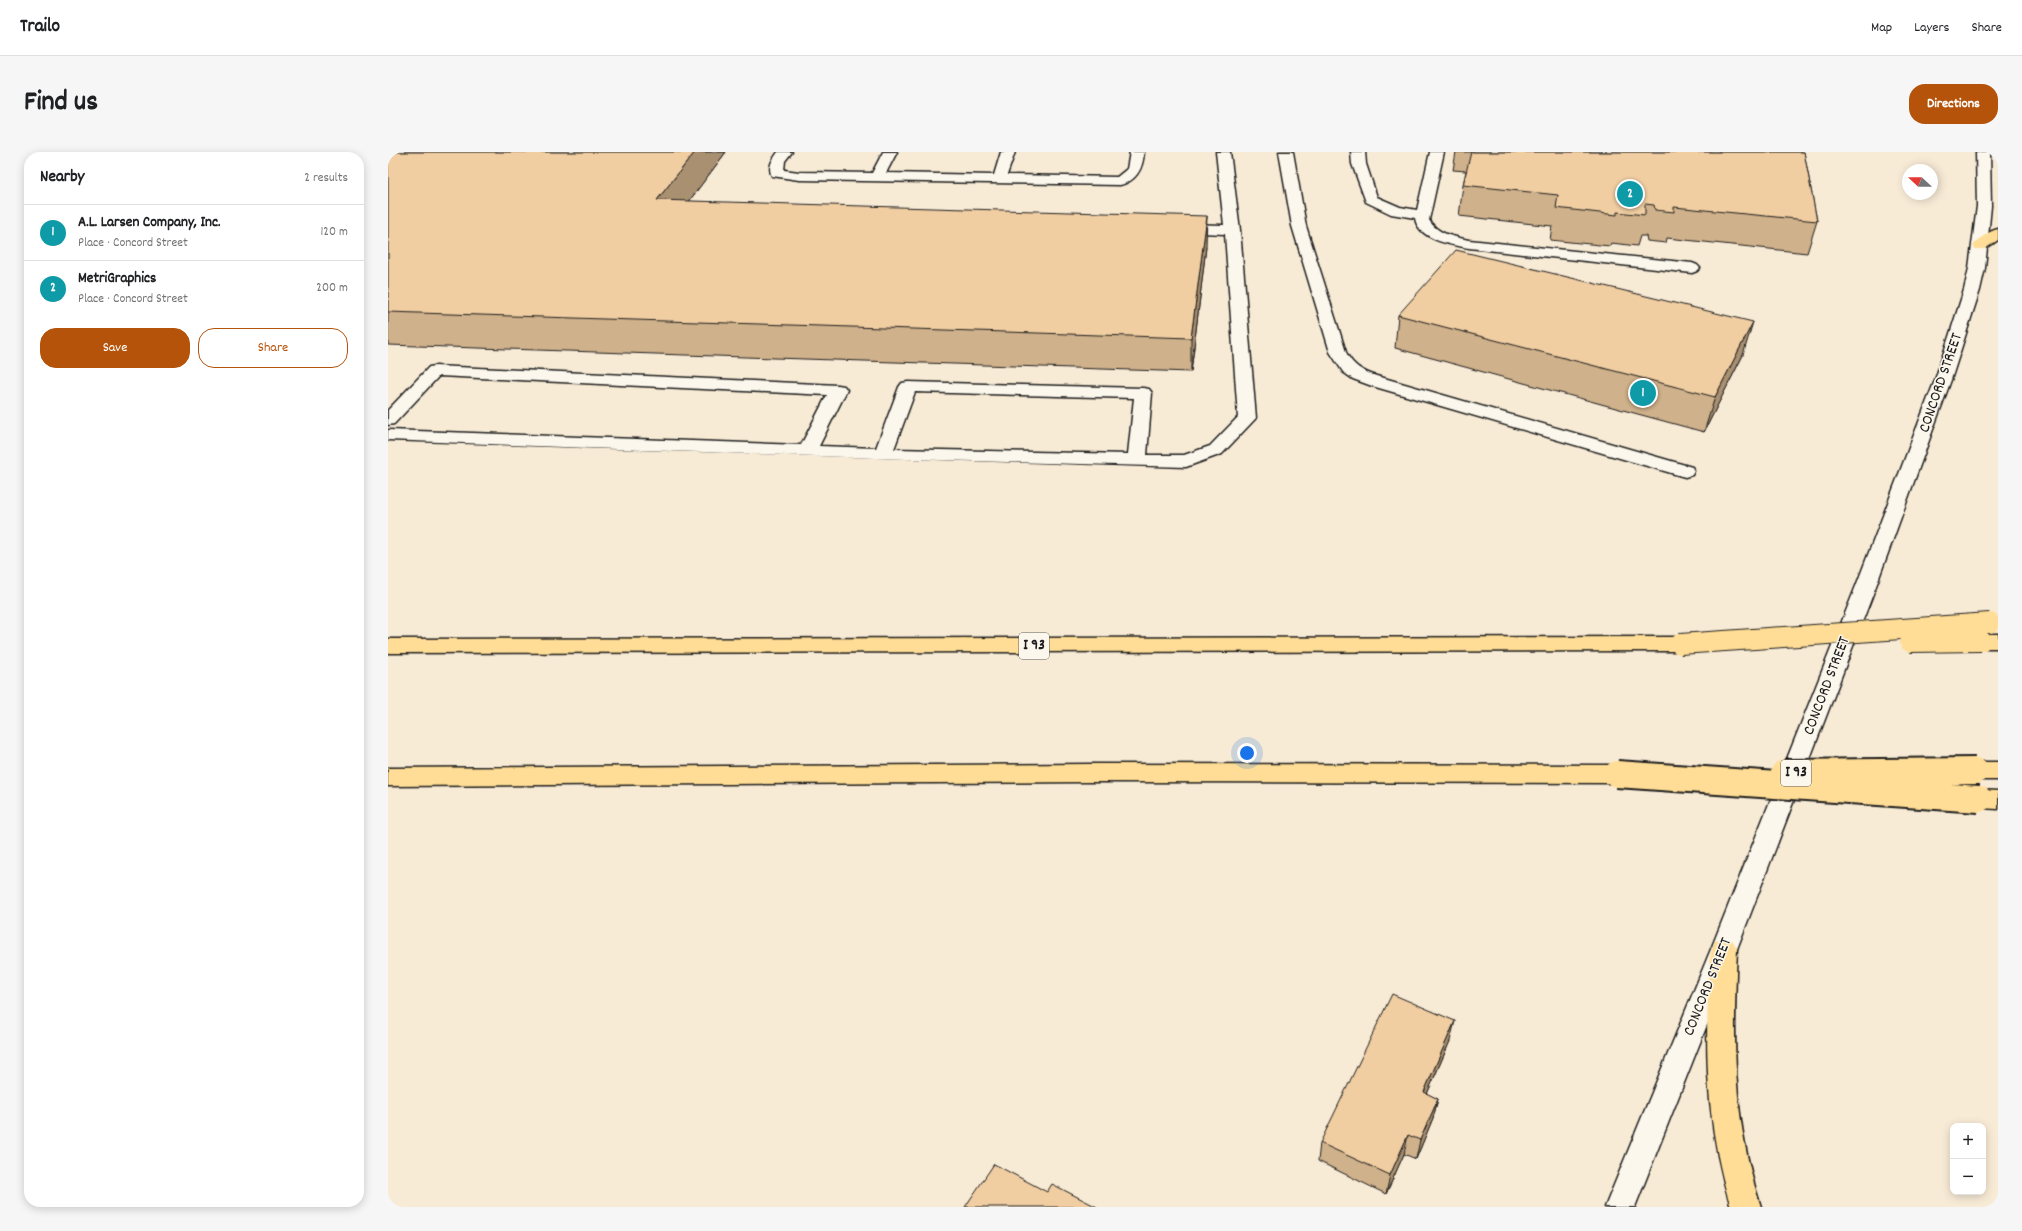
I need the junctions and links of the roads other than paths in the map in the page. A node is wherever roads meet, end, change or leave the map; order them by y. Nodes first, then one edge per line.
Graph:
1 (785, 152) edge
2 (890, 152) edge
3 (1008, 152) edge
4 (1137, 152) edge
5 (1223, 152) edge
6 (1286, 152) edge
7 (1358, 152) edge
8 (1437, 152) edge
9 (1984, 152) edge
10 (877, 177) junction
11 (999, 179) junction
12 (1422, 215) junction
13 (1162, 228) edge
14 (1233, 230) junction
15 (1998, 233) edge
16 (1980, 246) junction
17 (1692, 268) dead end
18 (388, 420) edge
19 (388, 435) edge
20 (807, 451) junction
21 (883, 454) junction
22 (1137, 461) junction
23 (1684, 470) dead end
24 (1992, 632) edge
25 (388, 646) edge
26 (1998, 771) edge
27 (1617, 774) junction
28 (388, 777) edge
29 (1989, 800) edge
30 (1724, 949) junction
31 (1620, 1207) edge
32 (1746, 1207) edge

1 - 10 street
2 - 10 street
3 - 11 street
4 - 11 street
5 - 14 street
6 - 23 street
7 - 12 street
8 - 12 street
9 - 16 street, CONCORD STREET
10 - 11 street
12 - 17 street
13 - 14 street
14 - 22 street
15 - 16 highway
16 - 30 street, CONCORD STREET
18 - 20 street
19 - 20 street
20 - 21 street
21 - 22 street
21 - 22 street
24 - 25 highway, I 93, bridge
26 - 27 highway, I 93, bridge
27 - 28 highway, I 93
27 - 29 highway, bridge
30 - 31 street, CONCORD STREET
30 - 32 highway

